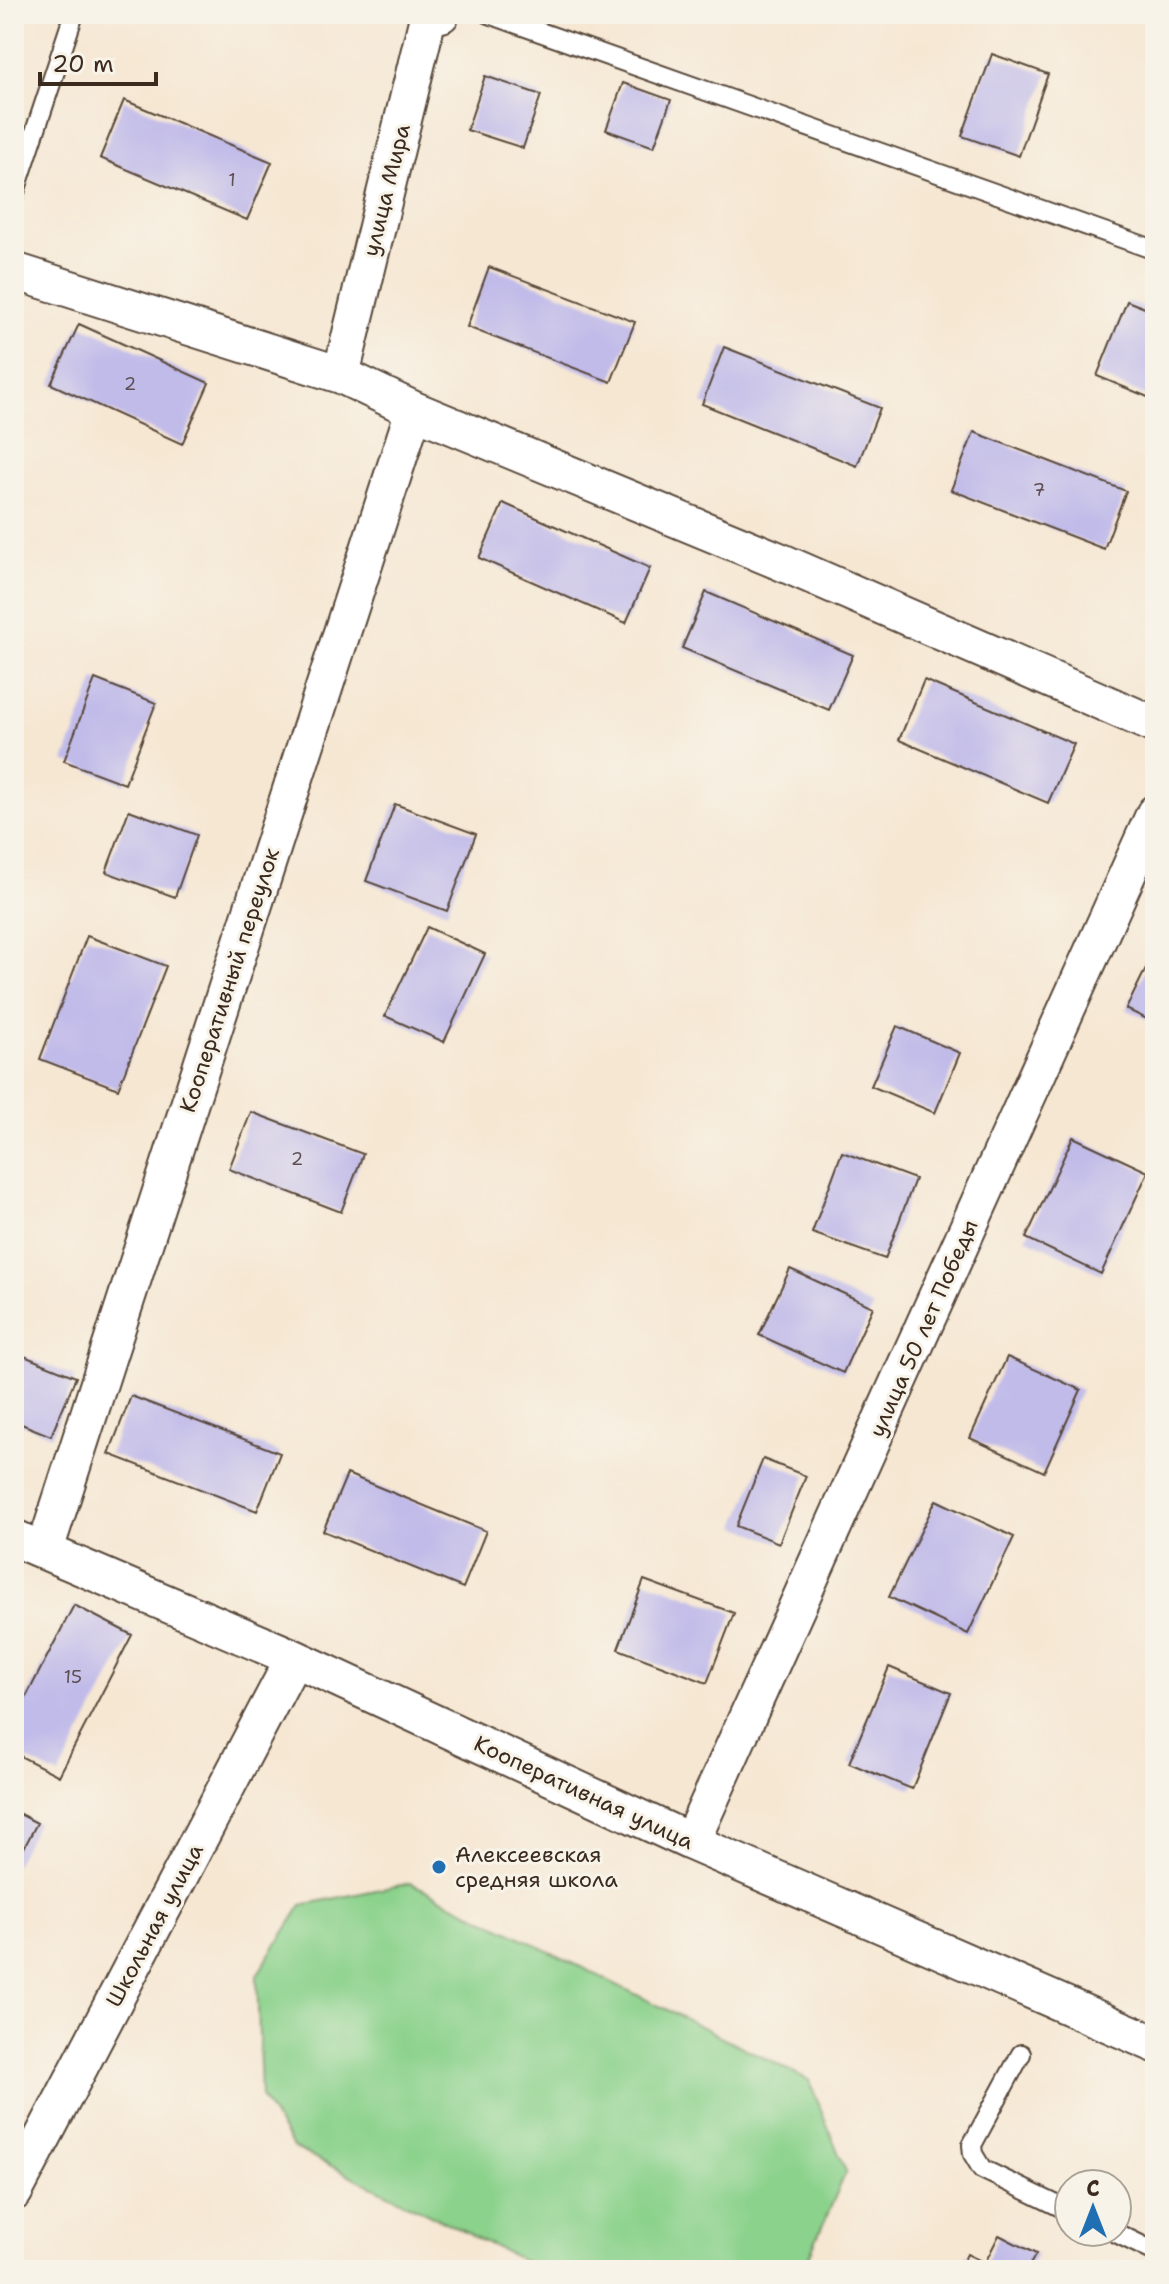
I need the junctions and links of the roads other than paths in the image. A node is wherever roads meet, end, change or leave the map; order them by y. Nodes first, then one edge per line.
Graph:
1 (74, 14) edge
2 (441, 14) edge
3 (489, 14) edge
4 (14, 195) edge
5 (1155, 250) edge
6 (14, 271) edge
7 (341, 375) junction
8 (414, 410) junction
9 (1155, 725) edge
10 (1155, 813) edge
11 (29, 1544) edge
12 (294, 1658) junction
13 (691, 1842) junction
14 (1155, 2044) edge
15 (1021, 2054) dead end
16 (14, 2192) edge
17 (1053, 2203) edge
18 (1133, 2241) edge
19 (1155, 2252) edge

1 - 4 lane
2 - 7 street, улица Мира
3 - 5 lane
6 - 7 street
7 - 8 street
8 - 9 street
8 - 11 street, Кооперативный переулок
10 - 13 street, улица 50 лет Победы
11 - 12 street, Кооперативная улица
12 - 13 street, Кооперативная улица
12 - 16 street, Школьная улица
13 - 14 street, Кооперативная улица
15 - 17 lane
18 - 19 lane

